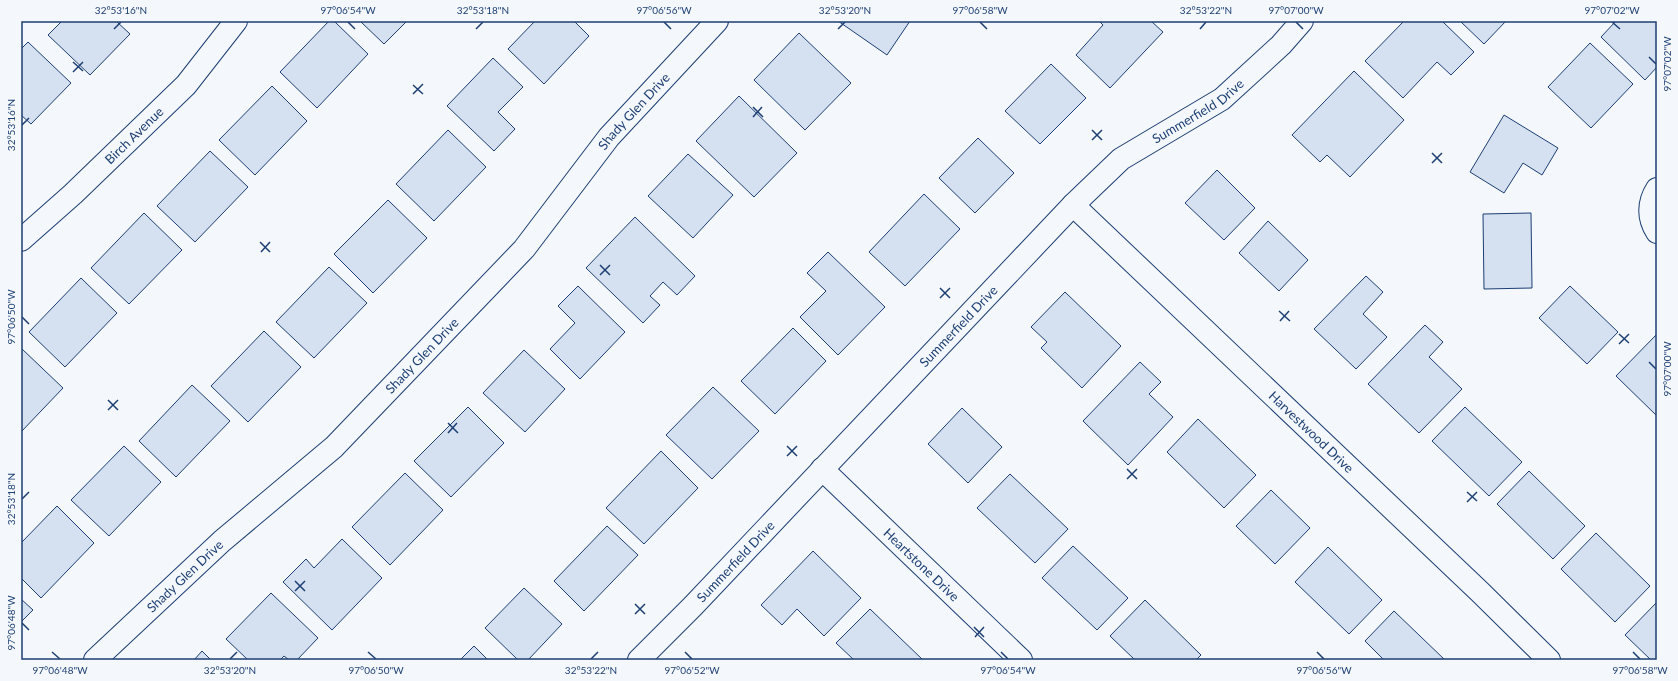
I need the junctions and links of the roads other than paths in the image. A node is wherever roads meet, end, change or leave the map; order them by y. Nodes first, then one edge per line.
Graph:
1 (236, 21) edge
2 (717, 21) edge
3 (1302, 21) edge
4 (1655, 192) edge
5 (1073, 205) junction
6 (1657, 232) edge
7 (21, 240) edge
8 (822, 469) junction
9 (94, 660) edge
10 (639, 660) edge
11 (1021, 660) edge
12 (1549, 660) edge

1 - 7 street, Birch Avenue
2 - 9 street, Shady Glen Drive
3 - 5 street, Summerfield Drive
4 - 6 street
5 - 8 street, Summerfield Drive
5 - 12 street, Harvestwood Drive
8 - 10 street, Summerfield Drive
8 - 11 street, Heartstone Drive

